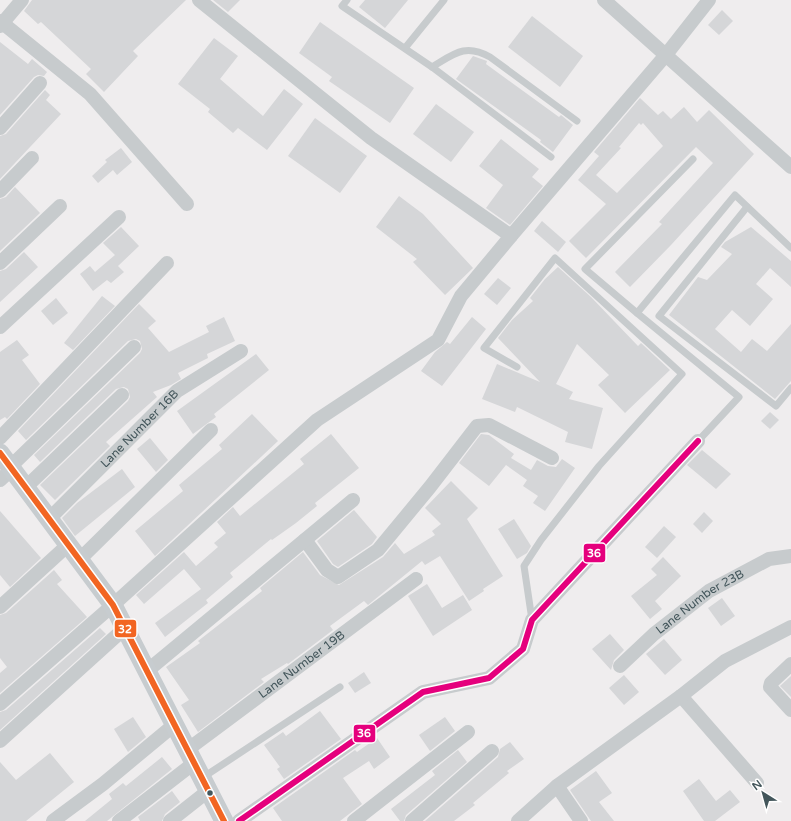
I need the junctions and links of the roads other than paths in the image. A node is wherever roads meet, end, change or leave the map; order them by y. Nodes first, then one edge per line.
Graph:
1 (22, 0) edge
2 (199, 0) edge
3 (347, 0) edge
4 (444, 0) edge
5 (604, 0) edge
6 (709, 0) edge
7 (1, 23) edge
8 (405, 48) junction
9 (665, 56) junction
10 (432, 67) junction
11 (40, 83) dead end
12 (577, 121) dead end
13 (0, 128) edge
14 (551, 157) dead end
15 (32, 158) dead end
16 (693, 159) dead end
17 (791, 167) edge
18 (0, 191) edge
19 (187, 204) dead end
20 (60, 206) dead end
21 (747, 207) junction
22 (119, 217) dead end
23 (511, 236) junction
24 (791, 248) edge
25 (0, 263) edge
26 (167, 263) dead end
27 (637, 312) junction
28 (0, 327) edge
29 (134, 347) dead end
30 (241, 351) dead end
31 (710, 356) junction
32 (700, 366) junction
33 (517, 367) dead end
34 (791, 388) edge
35 (122, 396) dead end
36 (211, 430) dead end
37 (0, 438) edge
38 (698, 441) joint
39 (552, 458) dead end
40 (6, 467) edge
41 (26, 487) junction
42 (353, 500) dead end
43 (49, 519) junction
44 (306, 540) junction
45 (68, 545) junction
46 (791, 556) edge
47 (80, 560) junction
48 (416, 579) dead end
49 (113, 606) junction
50 (0, 607) edge
51 (532, 620) junction
52 (125, 628) junction
53 (789, 630) edge
54 (791, 664) edge
55 (620, 666) dead end
56 (147, 671) junction
57 (340, 687) dead end
58 (681, 696) junction
59 (0, 704) edge
60 (791, 710) edge
61 (174, 725) junction
62 (468, 732) dead end
63 (0, 740) edge
64 (492, 751) dead end
65 (198, 771) junction
66 (757, 783) dead end
67 (557, 786) junction
68 (53, 821) edge
69 (119, 821) edge
70 (170, 821) edge
71 (224, 821) edge
72 (239, 821) edge
73 (354, 821) edge
74 (412, 821) edge
75 (518, 821) edge
76 (581, 821) edge

1 - 7 street
2 - 23 street
3 - 8 lane
4 - 8 lane
5 - 9 street
6 - 9 street
7 - 19 street
8 - 10 lane
9 - 17 street
9 - 23 street
10 - 12 lane
10 - 14 lane
11 - 13 street
15 - 18 street
16 - 27 lane
20 - 25 street
21 - 24 lane
21 - 27 lane
21 - 31 lane
22 - 28 street
23 - 49 street
26 - 37 street
27 - 32 lane
29 - 40 street
30 - 43 street, Lane Number 16B
31 - 32 lane
31 - 34 lane
32 - 38 lane
33 - 51 lane
35 - 41 street
36 - 47 street
38 - 51 street
39 - 44 street
40 - 41 main road
41 - 43 main road
42 - 44 street
43 - 45 main road
44 - 56 street
45 - 47 main road
45 - 50 street
46 - 55 street, Lane Number 23B
47 - 49 main road
48 - 65 street, Lane Number 19B
49 - 52 main road
49 - 59 street
51 - 72 street
52 - 56 main road
52 - 63 street
53 - 58 street
54 - 60 street
56 - 61 main road
57 - 65 lane
58 - 66 street
58 - 67 street
61 - 65 main road
61 - 68 street
62 - 73 street
64 - 74 street
65 - 69 street
65 - 70 street
65 - 71 main road
67 - 75 street
67 - 76 street

